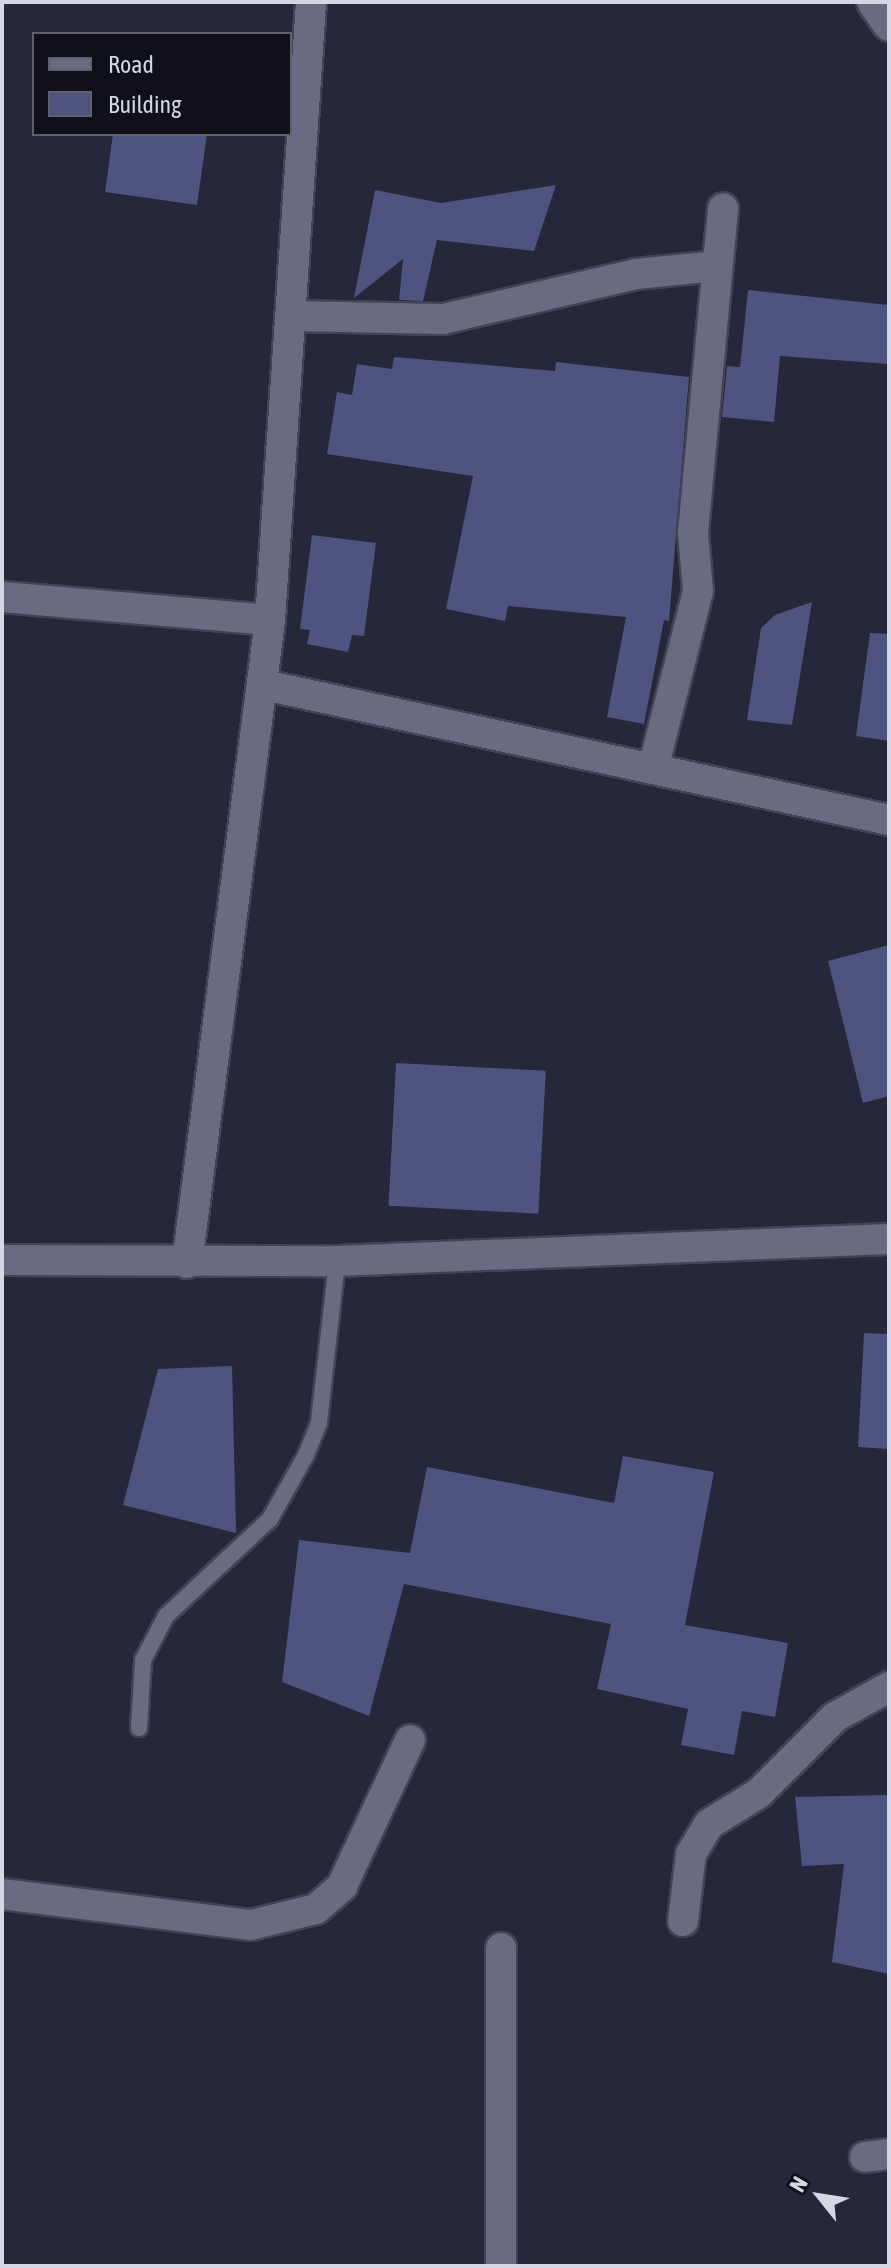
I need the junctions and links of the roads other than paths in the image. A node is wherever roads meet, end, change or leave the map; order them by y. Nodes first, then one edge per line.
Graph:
1 (311, 2) edge
2 (872, 2) edge
3 (889, 26) edge
4 (723, 208) dead end
5 (716, 266) junction
6 (290, 316) junction
7 (2, 597) edge
8 (270, 620) junction
9 (264, 685) junction
10 (653, 769) junction
11 (889, 820) edge
12 (889, 1239) edge
13 (2, 1260) edge
14 (337, 1261) junction
15 (187, 1263) junction
16 (889, 1687) edge
17 (139, 1728) dead end
18 (410, 1740) dead end
19 (2, 1894) edge
20 (683, 1921) dead end
21 (501, 1948) dead end
22 (501, 2266) edge

1 - 6 street
2 - 3 street
4 - 5 street
5 - 6 street
5 - 10 street
6 - 8 street
7 - 8 street
8 - 9 street
9 - 10 street
9 - 15 street
10 - 11 street
12 - 14 street
13 - 15 street
14 - 15 street
14 - 17 lane
16 - 20 street
18 - 19 street
21 - 22 street

